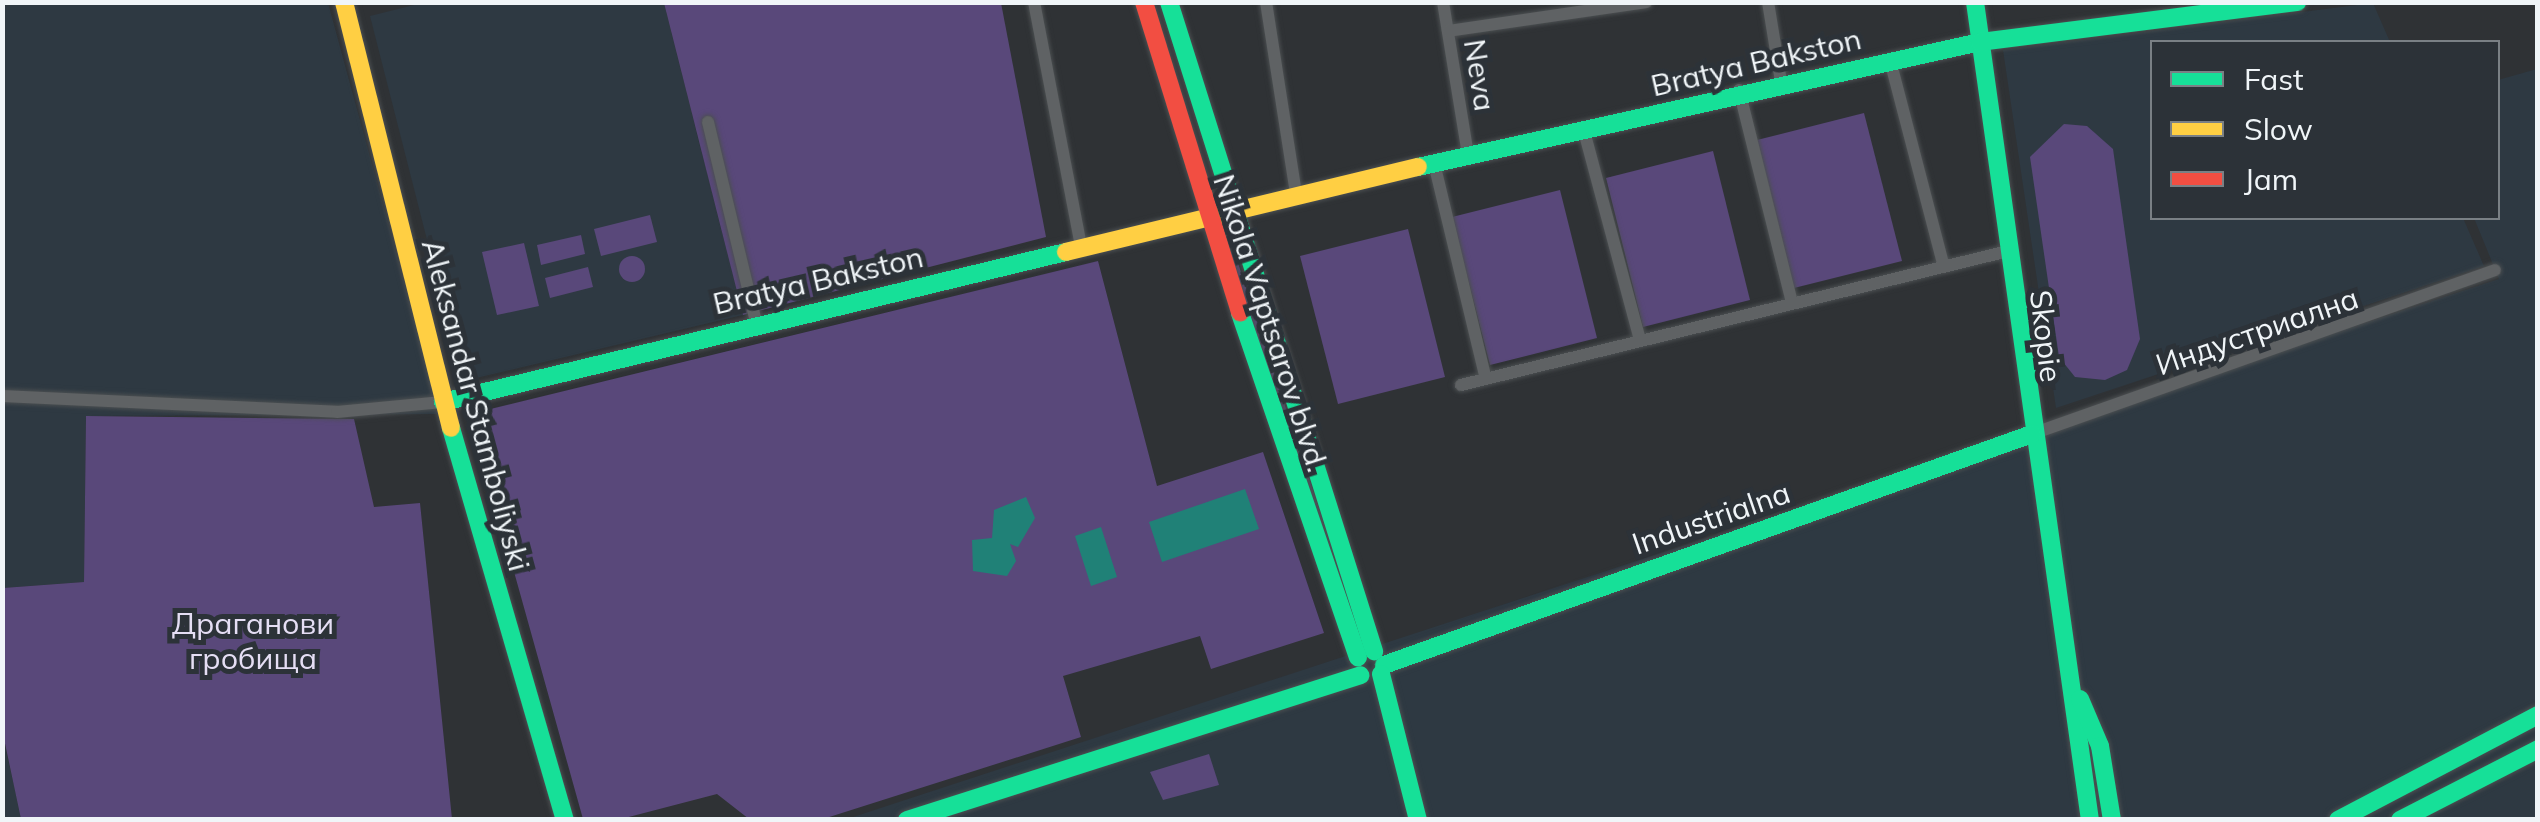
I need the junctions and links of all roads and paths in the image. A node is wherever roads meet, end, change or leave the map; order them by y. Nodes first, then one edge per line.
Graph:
1 (344, 2) edge
2 (1034, 2) edge
3 (1144, 2) edge
4 (1169, 2) edge
5 (1266, 2) edge
6 (1444, 2) edge
7 (1646, 2) edge
8 (1768, 2) edge
9 (1975, 2) edge
10 (2297, 2) edge
11 (2192, 9) edge
12 (1448, 31) junction
13 (1980, 42) junction
14 (1890, 60) junction
15 (1780, 82) junction
16 (1739, 90) junction
17 (708, 122) dead end
18 (1584, 131) junction
19 (1468, 155) junction
20 (1434, 162) junction
21 (1296, 194) junction
22 (1233, 210) junction
23 (1207, 218) junction
24 (1081, 247) junction
25 (2008, 251) junction
26 (1943, 264) junction
27 (2495, 270) dead end
28 (1792, 303) junction
29 (756, 322) junction
30 (1640, 340) junction
31 (1486, 378) junction
32 (1461, 385) dead end
33 (2, 396) edge
34 (444, 402) junction
35 (2032, 434) junction
36 (1371, 665) junction
37 (2070, 675) junction
38 (2538, 716) edge
39 (2538, 749) edge
40 (565, 820) edge
41 (907, 820) edge
42 (1418, 820) edge
43 (2090, 820) edge
44 (2112, 820) edge
45 (2338, 820) edge
46 (2400, 820) edge

1 - 34 street, Aleksandar Stamboliyski
2 - 24 street
3 - 23 street, Nikola Vaptsarov blvd.
4 - 22 street, Nikola Vaptsarov blvd.
5 - 21 street
6 - 12 street, Neva
7 - 12 street
8 - 15 street
9 - 13 street, Skopie
10 - 11 street, Bratya Bakston
11 - 13 street, Bratya Bakston
12 - 19 street, Neva
13 - 14 street, Bratya Bakston
13 - 25 street, Skopie
14 - 15 street, Bratya Bakston
14 - 26 street
15 - 16 street, Bratya Bakston
16 - 18 street, Bratya Bakston
16 - 28 street
17 - 29 street
18 - 19 street, Bratya Bakston
18 - 30 street
19 - 20 street, Bratya Bakston
20 - 21 street, Bratya Bakston
20 - 31 street
21 - 22 street, Bratya Bakston
22 - 23 street, Bratya Bakston
22 - 36 street, Nikola Vaptsarov blvd.
23 - 24 street, Bratya Bakston
23 - 36 street, Nikola Vaptsarov blvd.
24 - 29 street, Bratya Bakston
25 - 26 street
25 - 35 street, Skopie
26 - 28 street
27 - 35 street, Индустриална
28 - 30 street
29 - 34 street, Bratya Bakston
30 - 31 street
31 - 32 street
33 - 34 street
34 - 40 street, Aleksandar Stamboliyski
35 - 36 street, Industrialna
35 - 37 street, Skopie
36 - 41 street, Industrialna
36 - 42 street, Nikola Vaptsarov blvd.
37 - 43 street, Skopie
37 - 44 street, Skopie
38 - 45 street
39 - 46 street

